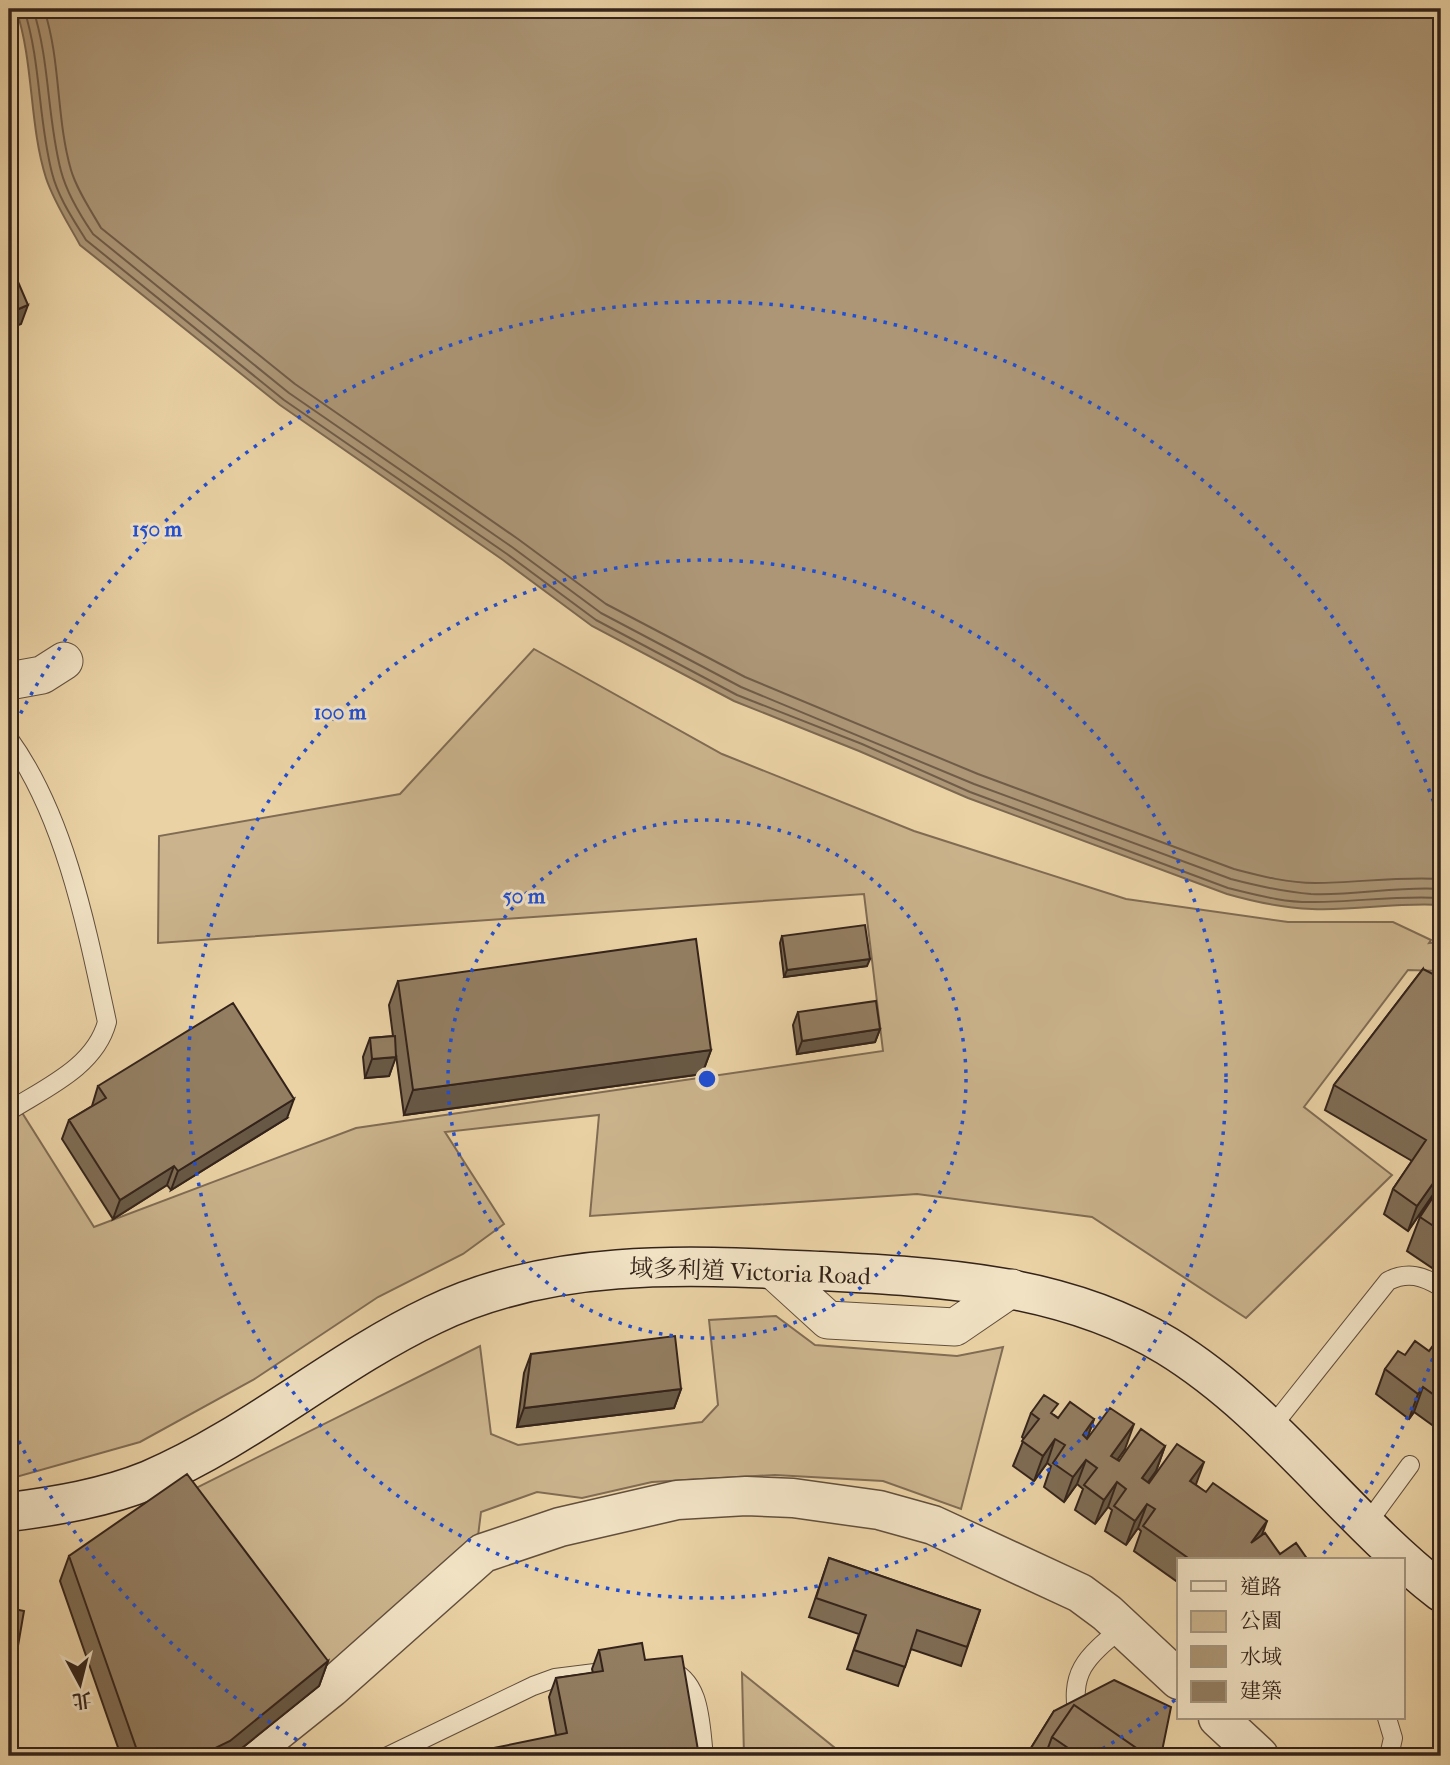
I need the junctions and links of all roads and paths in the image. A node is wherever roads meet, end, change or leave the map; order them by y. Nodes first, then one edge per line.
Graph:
1 (64, 662) dead end
2 (9, 681) edge
3 (9, 738) edge
4 (9, 1111) edge
5 (772, 1269) junction
6 (1441, 1287) edge
7 (1012, 1288) junction
8 (1270, 1428) junction
9 (1410, 1465) dead end
10 (9, 1512) edge
11 (1366, 1525) junction
12 (1403, 1558) edge
13 (1404, 1559) edge
14 (1441, 1592) edge
15 (1123, 1627) junction
16 (645, 1666) edge
17 (618, 1670) edge
18 (1177, 1678) edge
19 (1220, 1720) edge
20 (1388, 1720) edge
21 (1079, 1723) edge
22 (246, 1756) edge
23 (388, 1756) edge
24 (704, 1756) edge
25 (1259, 1756) edge
26 (1389, 1756) edge

1 - 2 street
3 - 4 lane
5 - 7 main road, 域多利道 Victoria Road
5 - 7 street
5 - 10 main road, 域多利道 Victoria Road
6 - 8 lane
7 - 8 main road, 域多利道 Victoria Road
8 - 11 main road, 域多利道 Victoria Road
9 - 11 lane
11 - 12 main road, 域多利道 Victoria Road
13 - 14 main road, 域多利道 Victoria Road
15 - 18 main road
15 - 21 lane
15 - 22 main road
16 - 24 lane
17 - 23 lane
19 - 25 main road
20 - 26 lane

